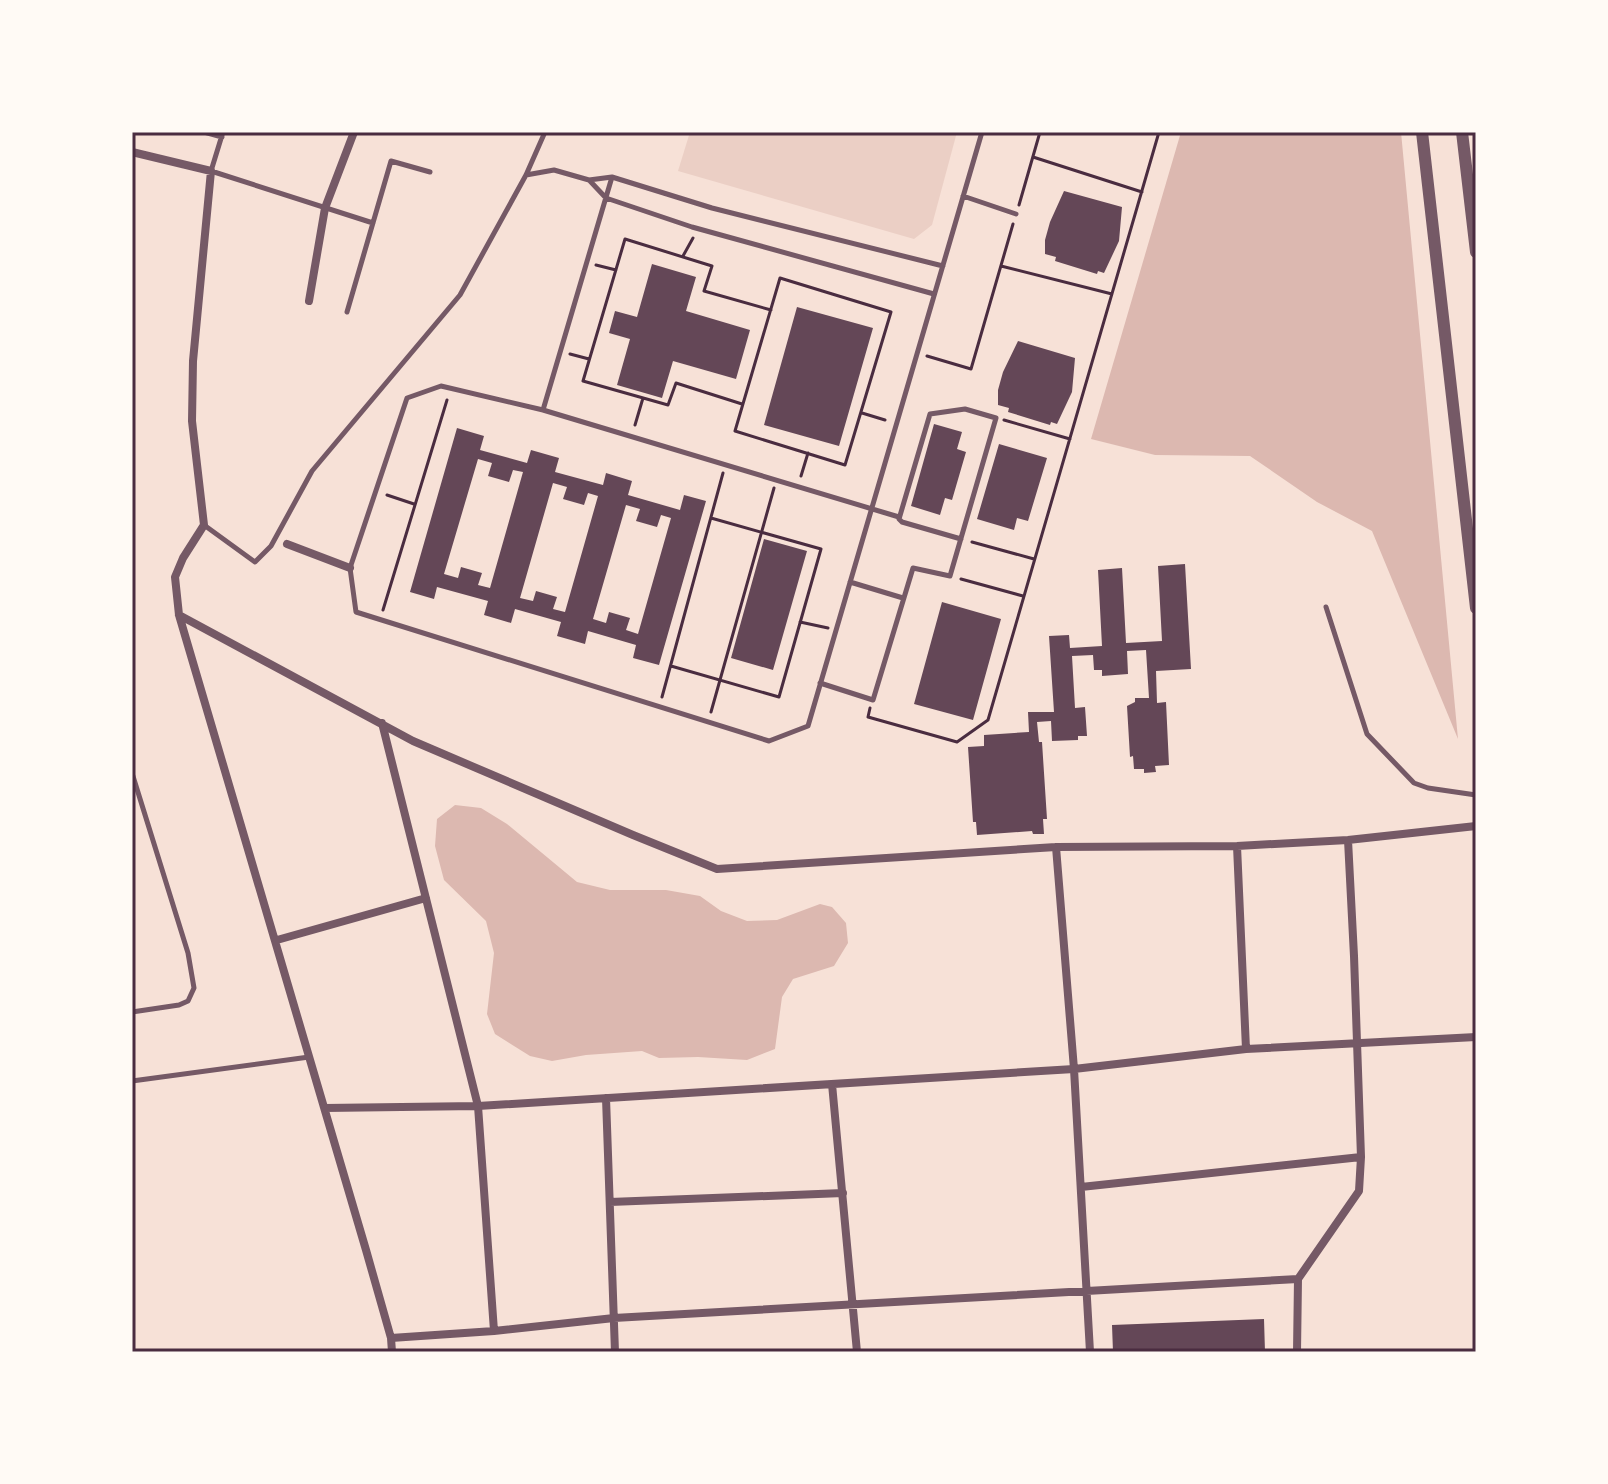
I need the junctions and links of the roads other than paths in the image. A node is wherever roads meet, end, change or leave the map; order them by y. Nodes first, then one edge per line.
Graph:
1 (204, 132) edge
2 (354, 132) edge
3 (544, 132) edge
4 (982, 132) edge
5 (1422, 132) edge
6 (1462, 132) edge
7 (222, 135) edge
8 (132, 152) edge
9 (211, 171) junction
10 (430, 172) dead end
11 (526, 175) junction
12 (612, 177) junction
13 (589, 180) junction
14 (963, 196) junction
15 (606, 198) junction
16 (325, 208) junction
17 (1016, 214) road end
18 (373, 223) junction
19 (1476, 252) edge
20 (943, 266) junction
21 (934, 295) junction
22 (309, 301) dead end
23 (347, 312) dead end
24 (543, 410) junction
25 (871, 509) junction
26 (899, 517) junction
27 (204, 525) junction
28 (961, 539) junction
29 (274, 540) junction
30 (287, 544) joint
31 (350, 568) junction
32 (850, 582) junction
33 (903, 598) junction
34 (1326, 607) dead end
35 (1476, 608) edge
36 (179, 615) junction
37 (820, 683) junction
38 (382, 723) junction
39 (132, 773) edge
40 (1476, 795) edge
41 (1476, 826) edge
42 (1348, 840) junction
43 (1237, 846) junction
44 (1056, 847) junction
45 (426, 898) junction
46 (277, 940) junction
47 (132, 1012) edge
48 (1476, 1037) edge
49 (1357, 1043) junction
50 (1246, 1049) junction
51 (310, 1057) junction
52 (1074, 1069) junction
53 (132, 1081) edge
54 (832, 1084) junction
55 (606, 1098) junction
56 (478, 1106) junction
57 (325, 1108) junction
58 (1361, 1157) junction
59 (1081, 1187) junction
60 (843, 1193) junction
61 (610, 1202) junction
62 (1298, 1279) junction
63 (1087, 1292) junction
64 (853, 1303) junction
65 (614, 1318) junction
66 (494, 1331) junction
67 (391, 1338) junction
68 (392, 1352) edge
69 (615, 1352) edge
70 (857, 1352) edge
71 (1090, 1352) edge
72 (1297, 1352) edge

1 - 7 lane
2 - 16 street
3 - 11 lane
4 - 14 lane
5 - 35 street
6 - 19 street
7 - 9 lane
8 - 9 street
9 - 16 lane
9 - 27 street
10 - 18 lane
11 - 13 lane
11 - 29 lane
12 - 13 lane
12 - 15 lane
12 - 20 lane
13 - 15 lane
14 - 17 lane
14 - 20 lane
15 - 21 lane
15 - 24 lane
16 - 18 lane
16 - 22 street
18 - 23 lane
20 - 21 lane
21 - 25 lane
24 - 25 lane
24 - 31 lane
25 - 26 lane
25 - 32 lane
26 - 28 lane
26 - 28 lane
27 - 29 lane
27 - 36 street
28 - 33 lane
29 - 30 lane
30 - 31 street
31 - 37 lane
32 - 33 lane
32 - 37 lane
33 - 37 lane
34 - 40 lane
36 - 38 street
36 - 46 street
38 - 44 street
38 - 45 street
39 - 47 lane
41 - 42 street
42 - 43 street
42 - 49 street
43 - 44 street
43 - 50 street
44 - 52 street
45 - 46 street
45 - 56 street
46 - 51 street
48 - 49 street
49 - 50 street
49 - 58 street
50 - 52 street
51 - 53 lane
51 - 57 street
52 - 54 street
52 - 59 street
54 - 55 street
54 - 60 street
55 - 56 street
55 - 61 street
56 - 57 street
56 - 66 street
57 - 67 street
58 - 59 street
58 - 62 street
59 - 63 street
60 - 61 street
60 - 64 street
61 - 65 street
62 - 63 street
62 - 72 street
63 - 64 street
63 - 71 street
64 - 65 street
64 - 70 street
65 - 66 street
65 - 69 street
66 - 67 street
67 - 68 street

